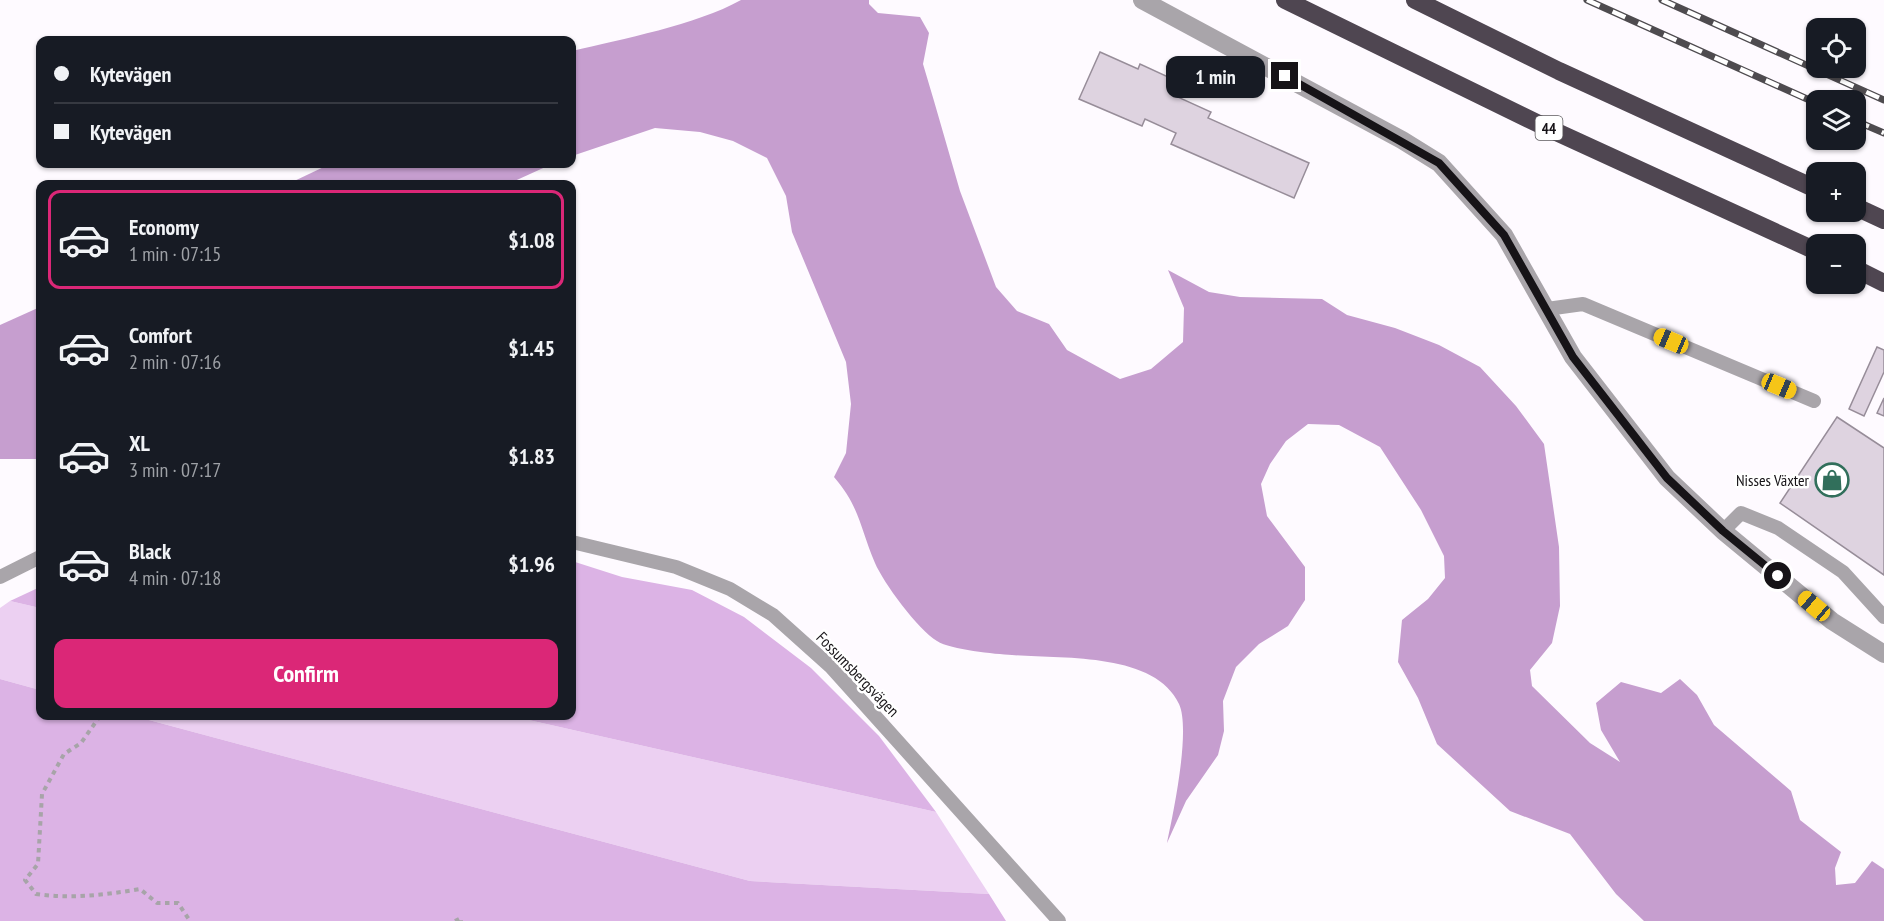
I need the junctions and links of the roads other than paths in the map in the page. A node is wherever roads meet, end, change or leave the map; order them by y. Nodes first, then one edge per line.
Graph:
1 (1142, 0) edge
2 (1284, 0) edge
3 (1415, 0) edge
4 (1806, 184) edge
5 (1866, 212) edge
6 (1884, 220) edge
7 (1806, 246) edge
8 (1866, 274) edge
9 (1884, 282) edge
10 (1548, 309) junction
11 (1814, 400) dead end
12 (1723, 531) junction
13 (576, 543) edge
14 (36, 559) edge
15 (0, 577) edge
16 (1884, 617) edge
17 (1884, 654) edge
18 (1059, 921) edge

1 - 10 street
2 - 7 highway, 44
3 - 4 highway
5 - 6 highway
8 - 9 highway
10 - 11 lane
10 - 12 street
12 - 16 lane
12 - 17 street
13 - 18 lane, Fossumsbergsvägen
14 - 15 lane

